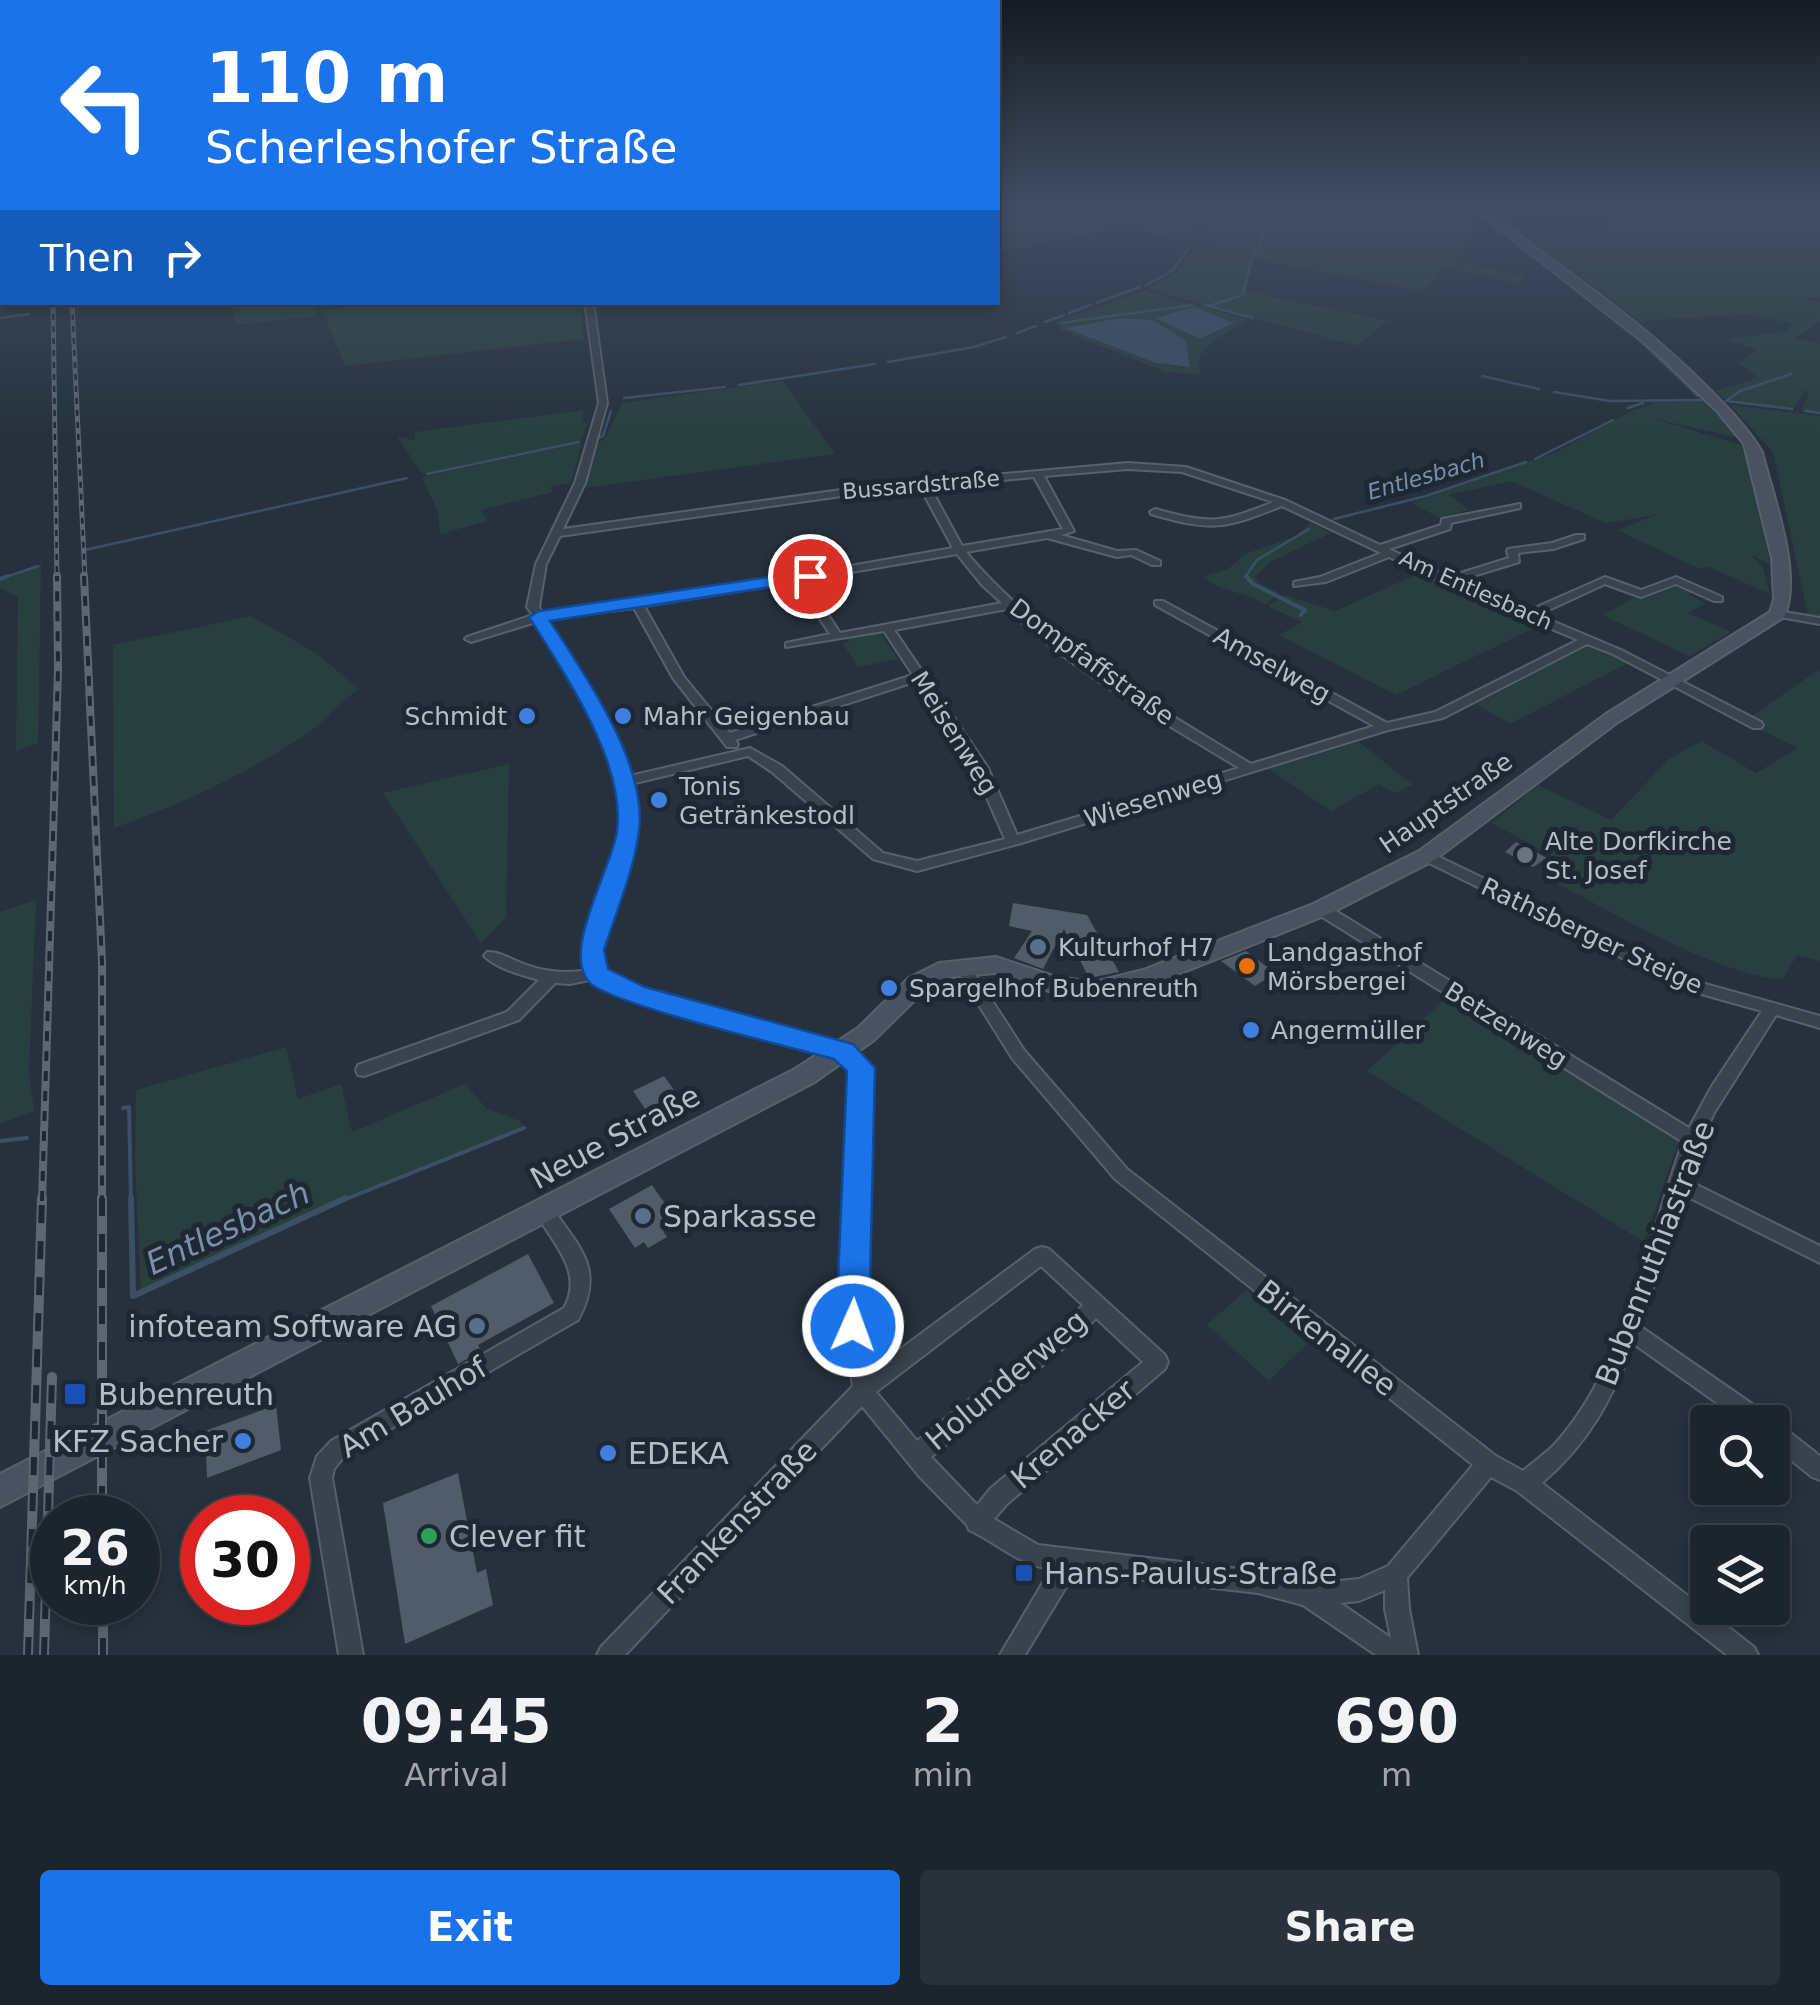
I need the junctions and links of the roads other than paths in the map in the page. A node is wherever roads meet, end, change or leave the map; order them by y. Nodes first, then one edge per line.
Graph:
1 (1583, 286) edge
2 (589, 305) edge
3 (1038, 475) junction
4 (923, 484) junction
5 (1282, 502) junction
6 (1516, 506) dead end
7 (1155, 512) dead end
8 (556, 533) junction
9 (1045, 535) junction
10 (1580, 537) dead end
11 (1386, 550) junction
12 (960, 551) junction
13 (1156, 563) dead end
14 (798, 578) junction
15 (1446, 581) junction
16 (1298, 584) dead end
17 (1718, 598) dead end
18 (1159, 603) dead end
19 (637, 604) junction
20 (1011, 604) junction
21 (1778, 614) junction
22 (1529, 615) junction
23 (539, 617) junction
24 (1820, 622) edge
25 (888, 629) junction
26 (836, 637) junction
27 (471, 639) dead end
28 (1588, 639) junction
29 (790, 645) dead end
30 (918, 677) junction
31 (1669, 681) junction
32 (1757, 725) dead end
33 (1385, 727) junction
34 (728, 738) junction
35 (737, 753) junction
36 (1250, 769) junction
37 (626, 781) junction
38 (1013, 841) junction
39 (1426, 856) junction
40 (1321, 909) junction
41 (492, 956) dead end
42 (962, 966) junction
43 (596, 973) junction
44 (551, 977) junction
45 (1771, 1010) junction
46 (1820, 1022) edge
47 (844, 1052) junction
48 (364, 1070) dead end
49 (1693, 1139) junction
50 (1680, 1184) junction
51 (544, 1211) junction
52 (1820, 1255) edge
53 (1095, 1305) junction
54 (1631, 1331) junction
55 (864, 1389) junction
56 (1737, 1405) edge
57 (1790, 1446) edge
58 (917, 1454) junction
59 (1488, 1464) junction
60 (1820, 1469) edge
61 (1525, 1483) junction
62 (0, 1491) edge
63 (976, 1522) junction
64 (1069, 1561) junction
65 (1396, 1574) junction
66 (1308, 1595) junction
67 (351, 1655) edge
68 (609, 1655) edge
69 (1012, 1655) edge
70 (1396, 1655) edge
71 (1406, 1655) edge
72 (1746, 1655) edge

1 - 21 street
2 - 8 street
3 - 4 street, Bussardstraße
3 - 5 street, Bussardstraße
3 - 9 street
4 - 8 street, Bussardstraße
4 - 12 street, Dompfaffstraße
5 - 7 street
5 - 11 street, Am Entlesbach
6 - 11 street
8 - 23 street
9 - 12 street
9 - 13 street
10 - 15 street
11 - 15 street, Am Entlesbach
11 - 16 street
12 - 14 street
12 - 20 street, Dompfaffstraße
14 - 19 street
14 - 26 street
15 - 22 street, Am Entlesbach
17 - 22 street
18 - 33 street, Amselweg
19 - 23 street
19 - 34 street
20 - 25 street
20 - 36 street, Dompfaffstraße
21 - 24 street
21 - 31 street, Hauptstraße
22 - 28 street, Am Entlesbach
23 - 27 street
23 - 37 street
25 - 26 street
25 - 30 street, Meisenweg
26 - 29 street
28 - 31 street, Am Entlesbach
28 - 33 street, Wiesenweg
30 - 34 street
30 - 38 street, Meisenweg
31 - 32 street
31 - 39 street, Hauptstraße
33 - 36 street, Wiesenweg
34 - 35 street
35 - 37 street
35 - 38 street, Wiesenweg
36 - 38 street, Wiesenweg
37 - 43 street
39 - 40 street, Hauptstraße
39 - 45 street, Rathsberger Steige
40 - 42 street, Hauptstraße
40 - 49 street, Betzenweg
41 - 44 street
42 - 47 street, Neue Straße
42 - 59 street, Birkenallee
43 - 44 street
43 - 47 street
44 - 48 street
45 - 46 street, Rathsberger Steige
45 - 49 street, Bubenruthiastraße
47 - 51 street, Neue Straße
47 - 55 street
49 - 50 street, Bubenruthiastraße
50 - 52 street
50 - 54 street, Bubenruthiastraße
51 - 62 street, Neue Straße
51 - 67 street, Am Bauhof
53 - 55 street, Krenacker
53 - 58 street, Holunderweg
53 - 63 street, Krenacker
54 - 56 street
54 - 61 street, Bubenruthiastraße
55 - 58 street
55 - 68 street, Frankenstraße
57 - 60 street
58 - 63 street
59 - 61 street, Birkenallee
59 - 65 street
61 - 72 street, Birkenallee
63 - 64 street
64 - 66 street
64 - 69 street
65 - 66 street
65 - 71 street
66 - 70 street

